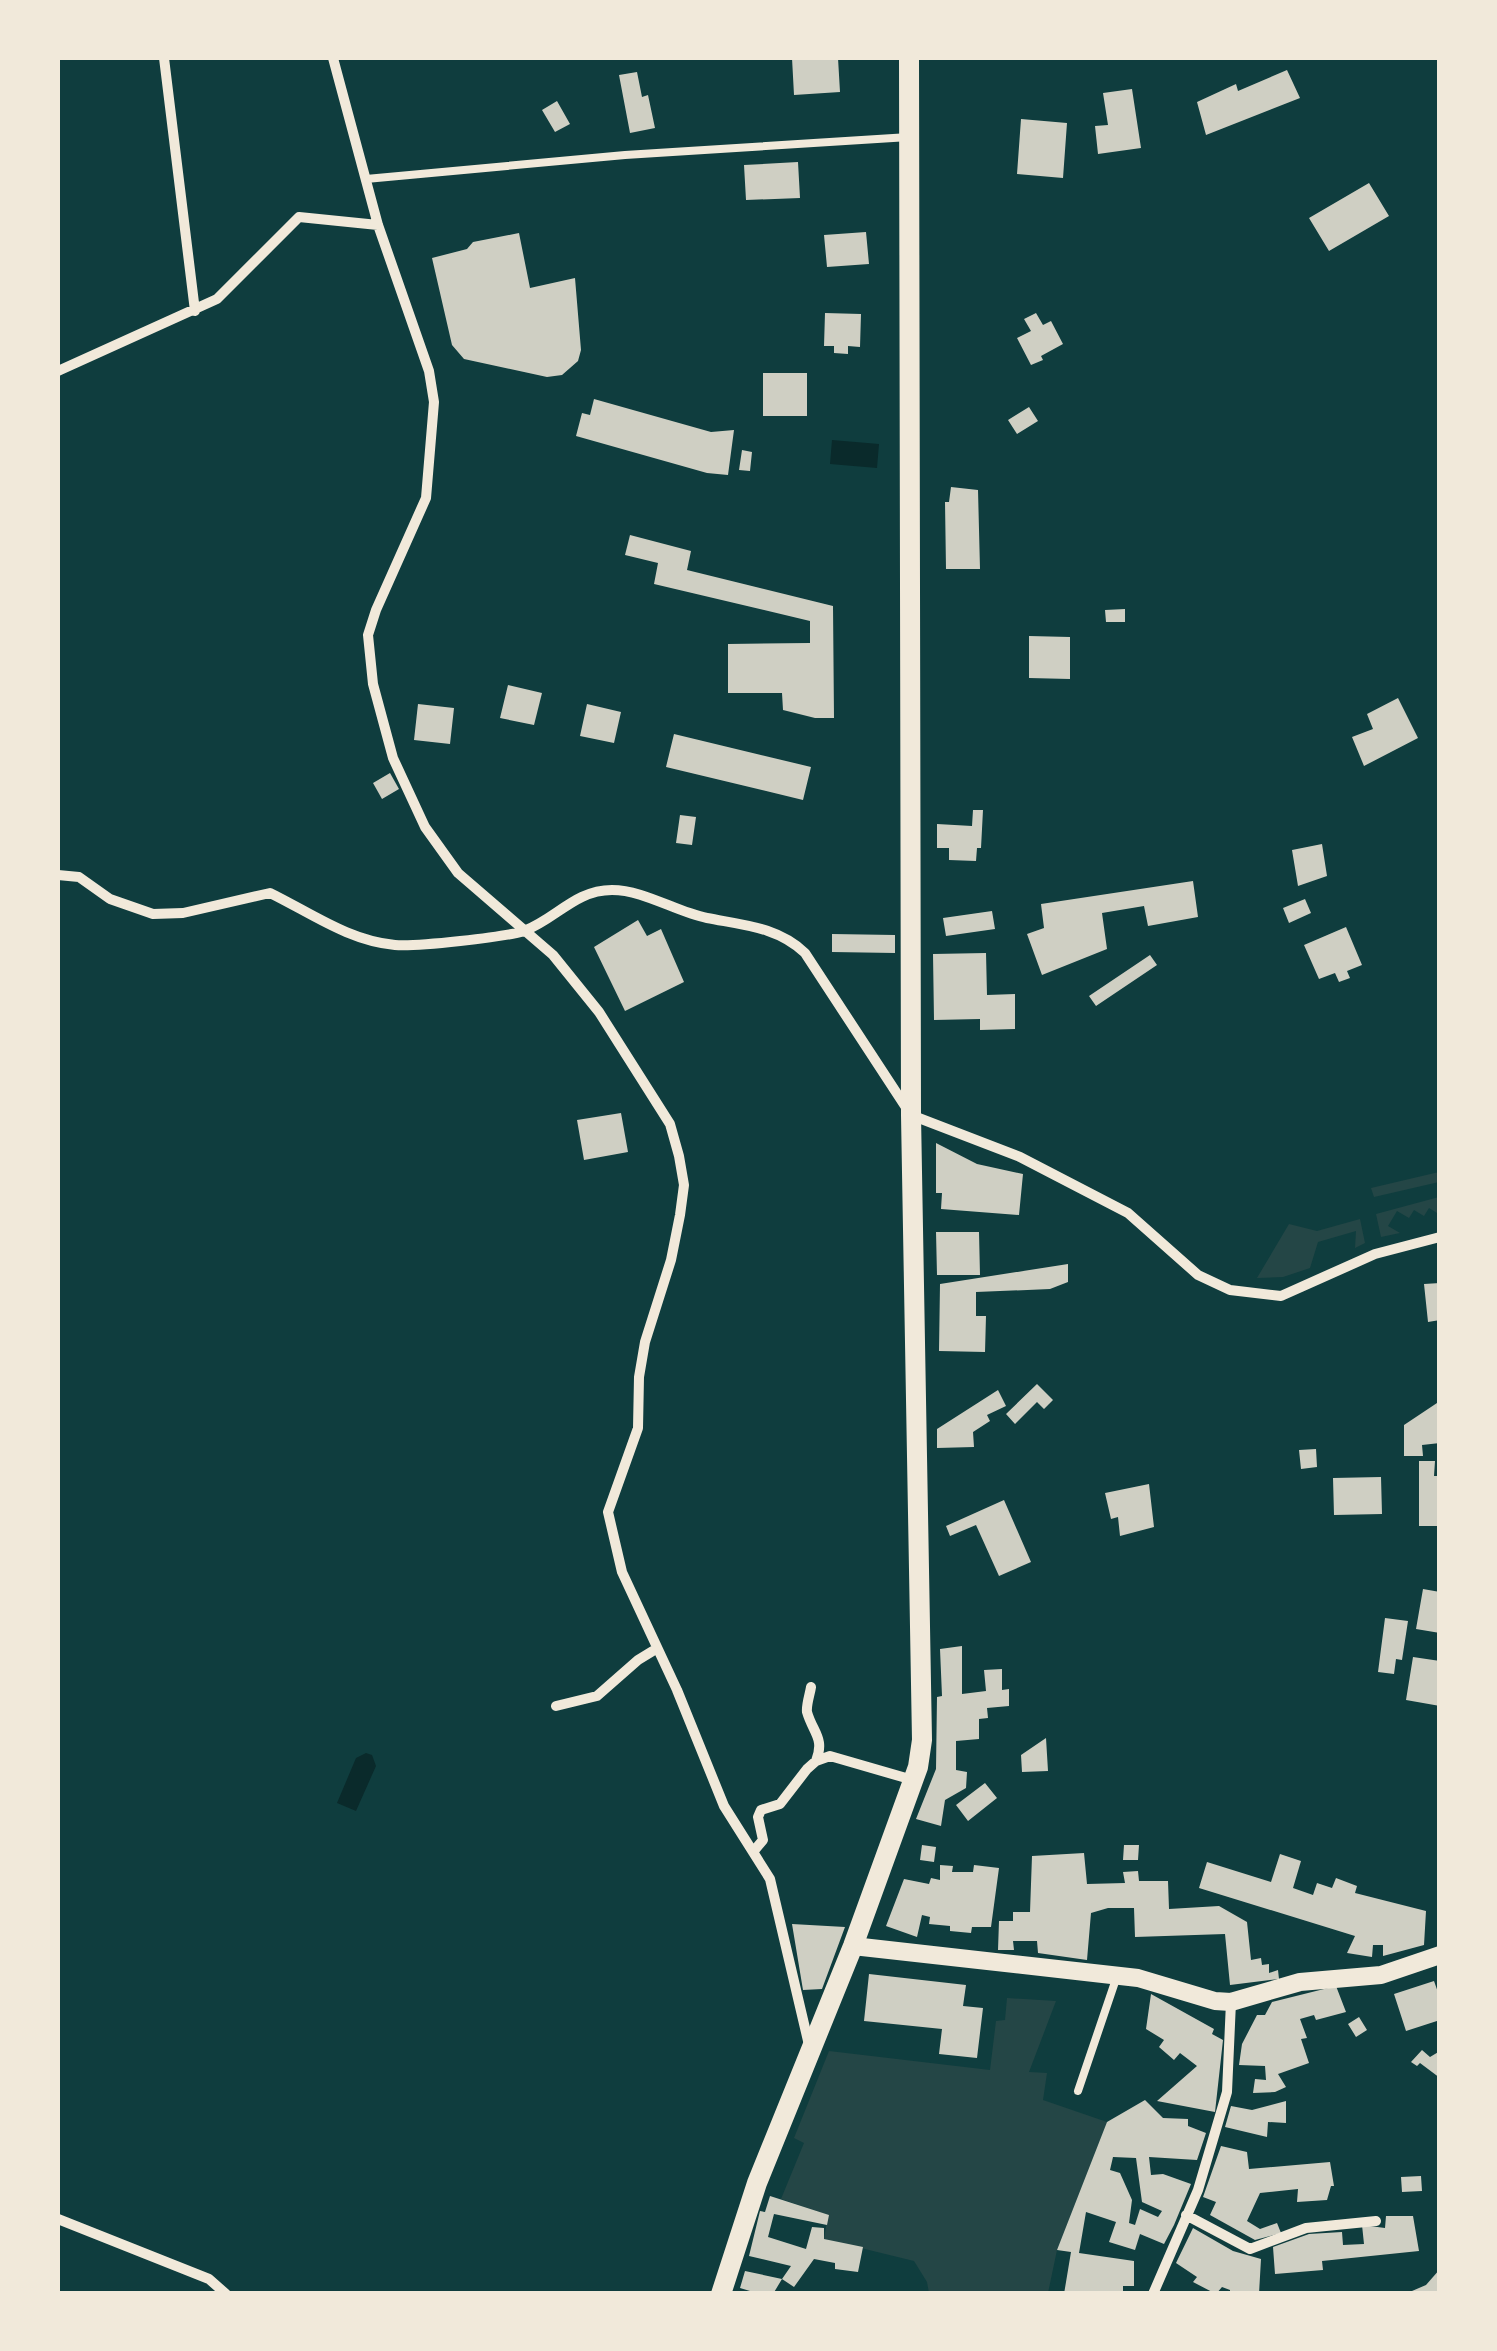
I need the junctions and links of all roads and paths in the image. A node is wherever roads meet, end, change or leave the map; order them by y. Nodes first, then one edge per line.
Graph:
1 (164, 58) edge
2 (333, 58) edge
3 (909, 58) edge
4 (910, 137) junction
5 (366, 179) junction
6 (378, 224) junction
7 (195, 311) junction
8 (58, 371) edge
9 (58, 875) edge
10 (524, 931) junction
11 (911, 1115) junction
12 (1440, 1237) edge
13 (656, 1649) junction
14 (811, 1687) dead end
15 (556, 1706) dead end
16 (816, 1761) junction
17 (914, 1781) junction
18 (753, 1852) junction
19 (853, 1946) junction
20 (1440, 1955) edge
21 (1117, 1976) junction
22 (1232, 2002) junction
23 (812, 2053) junction
24 (1078, 2090) dead end
25 (1186, 2216) junction
26 (58, 2219) edge
27 (1376, 2221) dead end
28 (226, 2294) edge
29 (721, 2294) edge
30 (1153, 2294) edge

1 - 7 street
2 - 5 street
3 - 4 main road
4 - 5 lane
4 - 11 main road
5 - 6 street
6 - 7 street
6 - 10 street
7 - 8 street
9 - 10 street
10 - 11 street
10 - 13 street
11 - 12 street
11 - 17 main road
13 - 15 street
13 - 18 street
14 - 16 street
16 - 17 street
16 - 18 street
17 - 19 main road
18 - 23 street
19 - 21 street
19 - 23 main road
20 - 22 street
21 - 22 street
21 - 24 lane
22 - 25 street
23 - 29 main road
25 - 27 street
25 - 30 street
26 - 28 street

